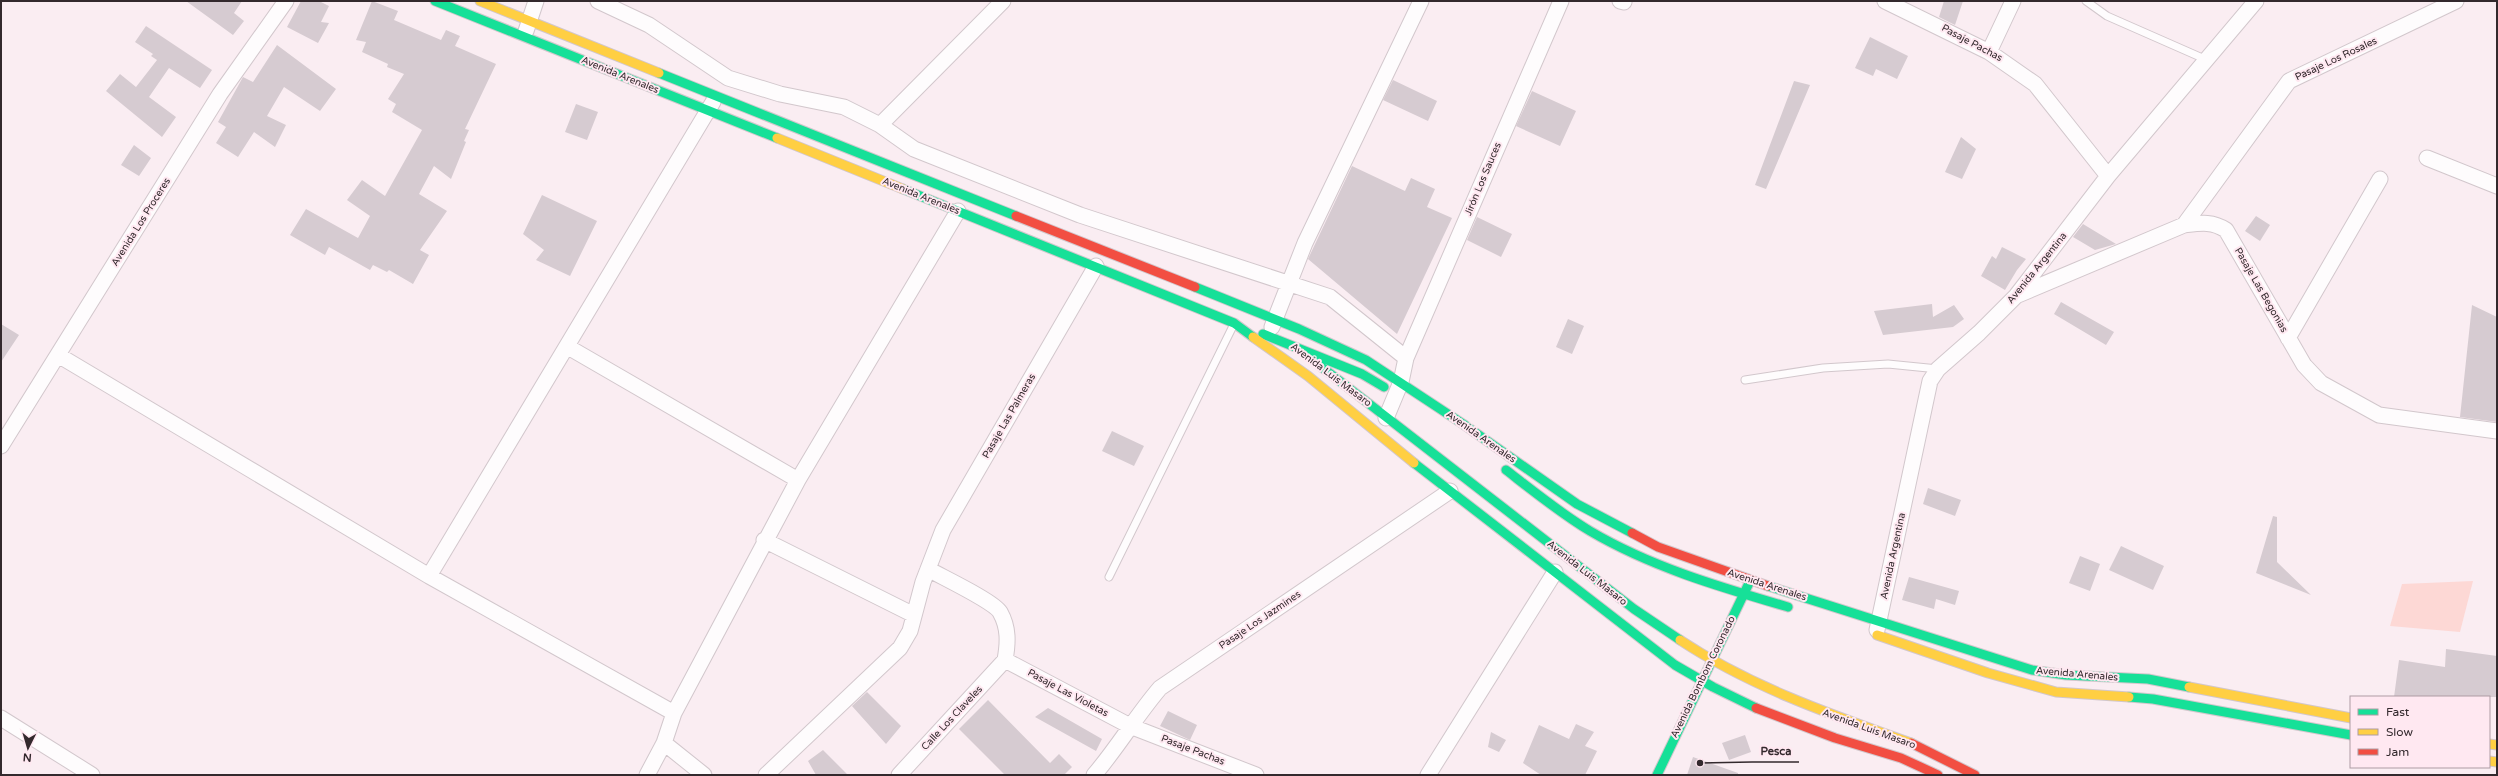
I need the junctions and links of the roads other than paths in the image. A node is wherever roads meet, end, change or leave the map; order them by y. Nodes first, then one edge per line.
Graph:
1 (286, 1) edge
2 (435, 1) edge
3 (480, 1) edge
4 (536, 1) edge
5 (598, 1) edge
6 (1003, 1) edge
7 (1421, 1) edge
8 (1561, 1) edge
9 (1885, 1) edge
10 (2013, 1) edge
11 (2086, 1) edge
12 (2256, 1) edge
13 (2456, 1) edge
14 (530, 21) junction
15 (524, 37) junction
16 (1989, 52) junction
17 (2207, 60) junction
18 (717, 96) junction
19 (708, 110) junction
20 (880, 125) junction
21 (2427, 158) dead end
22 (2108, 176) junction
23 (2380, 179) dead end
24 (2497, 186) edge
25 (958, 211) junction
26 (2184, 225) junction
27 (1096, 266) junction
28 (1289, 282) junction
29 (2016, 296) junction
30 (1234, 323) junction
31 (1271, 328) junction
32 (2288, 338) junction
33 (1292, 345) junction
34 (568, 347) junction
35 (58, 355) junction
36 (1406, 358) junction
37 (1938, 369) junction
38 (1745, 380) dead end
39 (1400, 391) junction
40 (1386, 418) junction
41 (2497, 431) edge
42 (1381, 436) joint
43 (1, 446) edge
44 (1497, 464) dead end
45 (798, 480) junction
46 (1450, 491) junction
47 (764, 540) junction
48 (928, 569) junction
49 (1555, 572) junction
50 (429, 576) junction
51 (1109, 577) dead end
52 (1750, 580) junction
53 (1744, 594) junction
54 (1796, 610) dead end
55 (914, 615) junction
56 (1875, 630) junction
57 (1711, 658) junction
58 (1005, 660) junction
59 (1700, 681) junction
60 (674, 714) junction
61 (1, 718) edge
62 (2350, 718) edge
63 (1130, 726) junction
64 (2350, 735) edge
65 (664, 743) junction
66 (92, 775) edge
67 (647, 775) edge
68 (704, 775) edge
69 (766, 775) edge
70 (899, 775) edge
71 (1094, 775) edge
72 (1256, 775) edge
73 (1428, 775) edge
74 (1657, 775) edge
75 (1938, 775) edge
76 (1975, 775) edge

1 - 35 street, Avenida Los Proceres
2 - 15 main road, Avenida Arenales
3 - 14 main road, Avenida Arenales
4 - 14 street
5 - 20 street
6 - 20 street
7 - 28 street
8 - 36 street, Jirón Los Sauces
9 - 16 street, Pasaje Pachas
10 - 16 street
11 - 17 lane
12 - 17 street, Avenida Argentina
13 - 26 street, Pasaje Los Rosales
14 - 15 street
14 - 18 main road, Avenida Arenales
15 - 19 main road, Avenida Arenales
16 - 22 street, Pasaje Pachas
17 - 22 street, Avenida Argentina
18 - 19 street
18 - 31 main road, Avenida Arenales
19 - 25 main road, Avenida Arenales
19 - 34 street
20 - 28 street
21 - 24 street
22 - 29 street, Avenida Argentina
23 - 32 street
25 - 27 main road, Avenida Arenales
25 - 45 street
26 - 29 street, Pasaje Las Begonias
26 - 32 street, Pasaje Las Begonias
27 - 30 main road, Avenida Arenales
27 - 48 street, Pasaje Las Palmeras
28 - 31 street
28 - 36 street
29 - 37 street, Avenida Argentina
30 - 31 main road
30 - 42 main road, Avenida Arenales
30 - 51 lane
31 - 33 main road
31 - 39 main road, Avenida Arenales
32 - 41 street, Pasaje Las Begonias
33 - 39 main road
33 - 40 main road, Avenida Luis Masaro
34 - 45 street
34 - 50 street
35 - 43 street, Avenida Los Proceres
35 - 50 street
36 - 39 street, Jirón Los Sauces
37 - 38 lane
37 - 56 street, Avenida Argentina
39 - 40 street
39 - 52 main road, Avenida Arenales
40 - 57 main road, Avenida Luis Masaro
42 - 46 main road, Avenida Luis Masaro
44 - 53 main road
45 - 47 street
46 - 49 main road, Avenida Luis Masaro
46 - 63 street, Pasaje Los Jazmines
47 - 55 street
47 - 60 street
48 - 55 street, Pasaje Las Palmeras
48 - 58 street
49 - 59 main road, Avenida Luis Masaro
49 - 73 street
50 - 60 street
52 - 53 main road, Avenida Bombom Coronado
52 - 56 main road, Avenida Arenales
53 - 54 main road
53 - 57 main road, Avenida Bombom Coronado
55 - 69 street, Pasaje Las Palmeras
56 - 62 main road, Avenida Arenales
56 - 64 main road
57 - 59 main road, Avenida Bombom Coronado
57 - 76 main road, Avenida Luis Masaro
58 - 63 street, Pasaje Las Violetas
58 - 70 street, Calle Los Claveles
59 - 74 main road, Avenida Bombom Coronado
59 - 75 main road, Avenida Luis Masaro
60 - 65 street
61 - 66 street
63 - 71 street, Pasaje Los Jazmines
63 - 72 street, Pasaje Pachas
65 - 67 street
65 - 68 street

